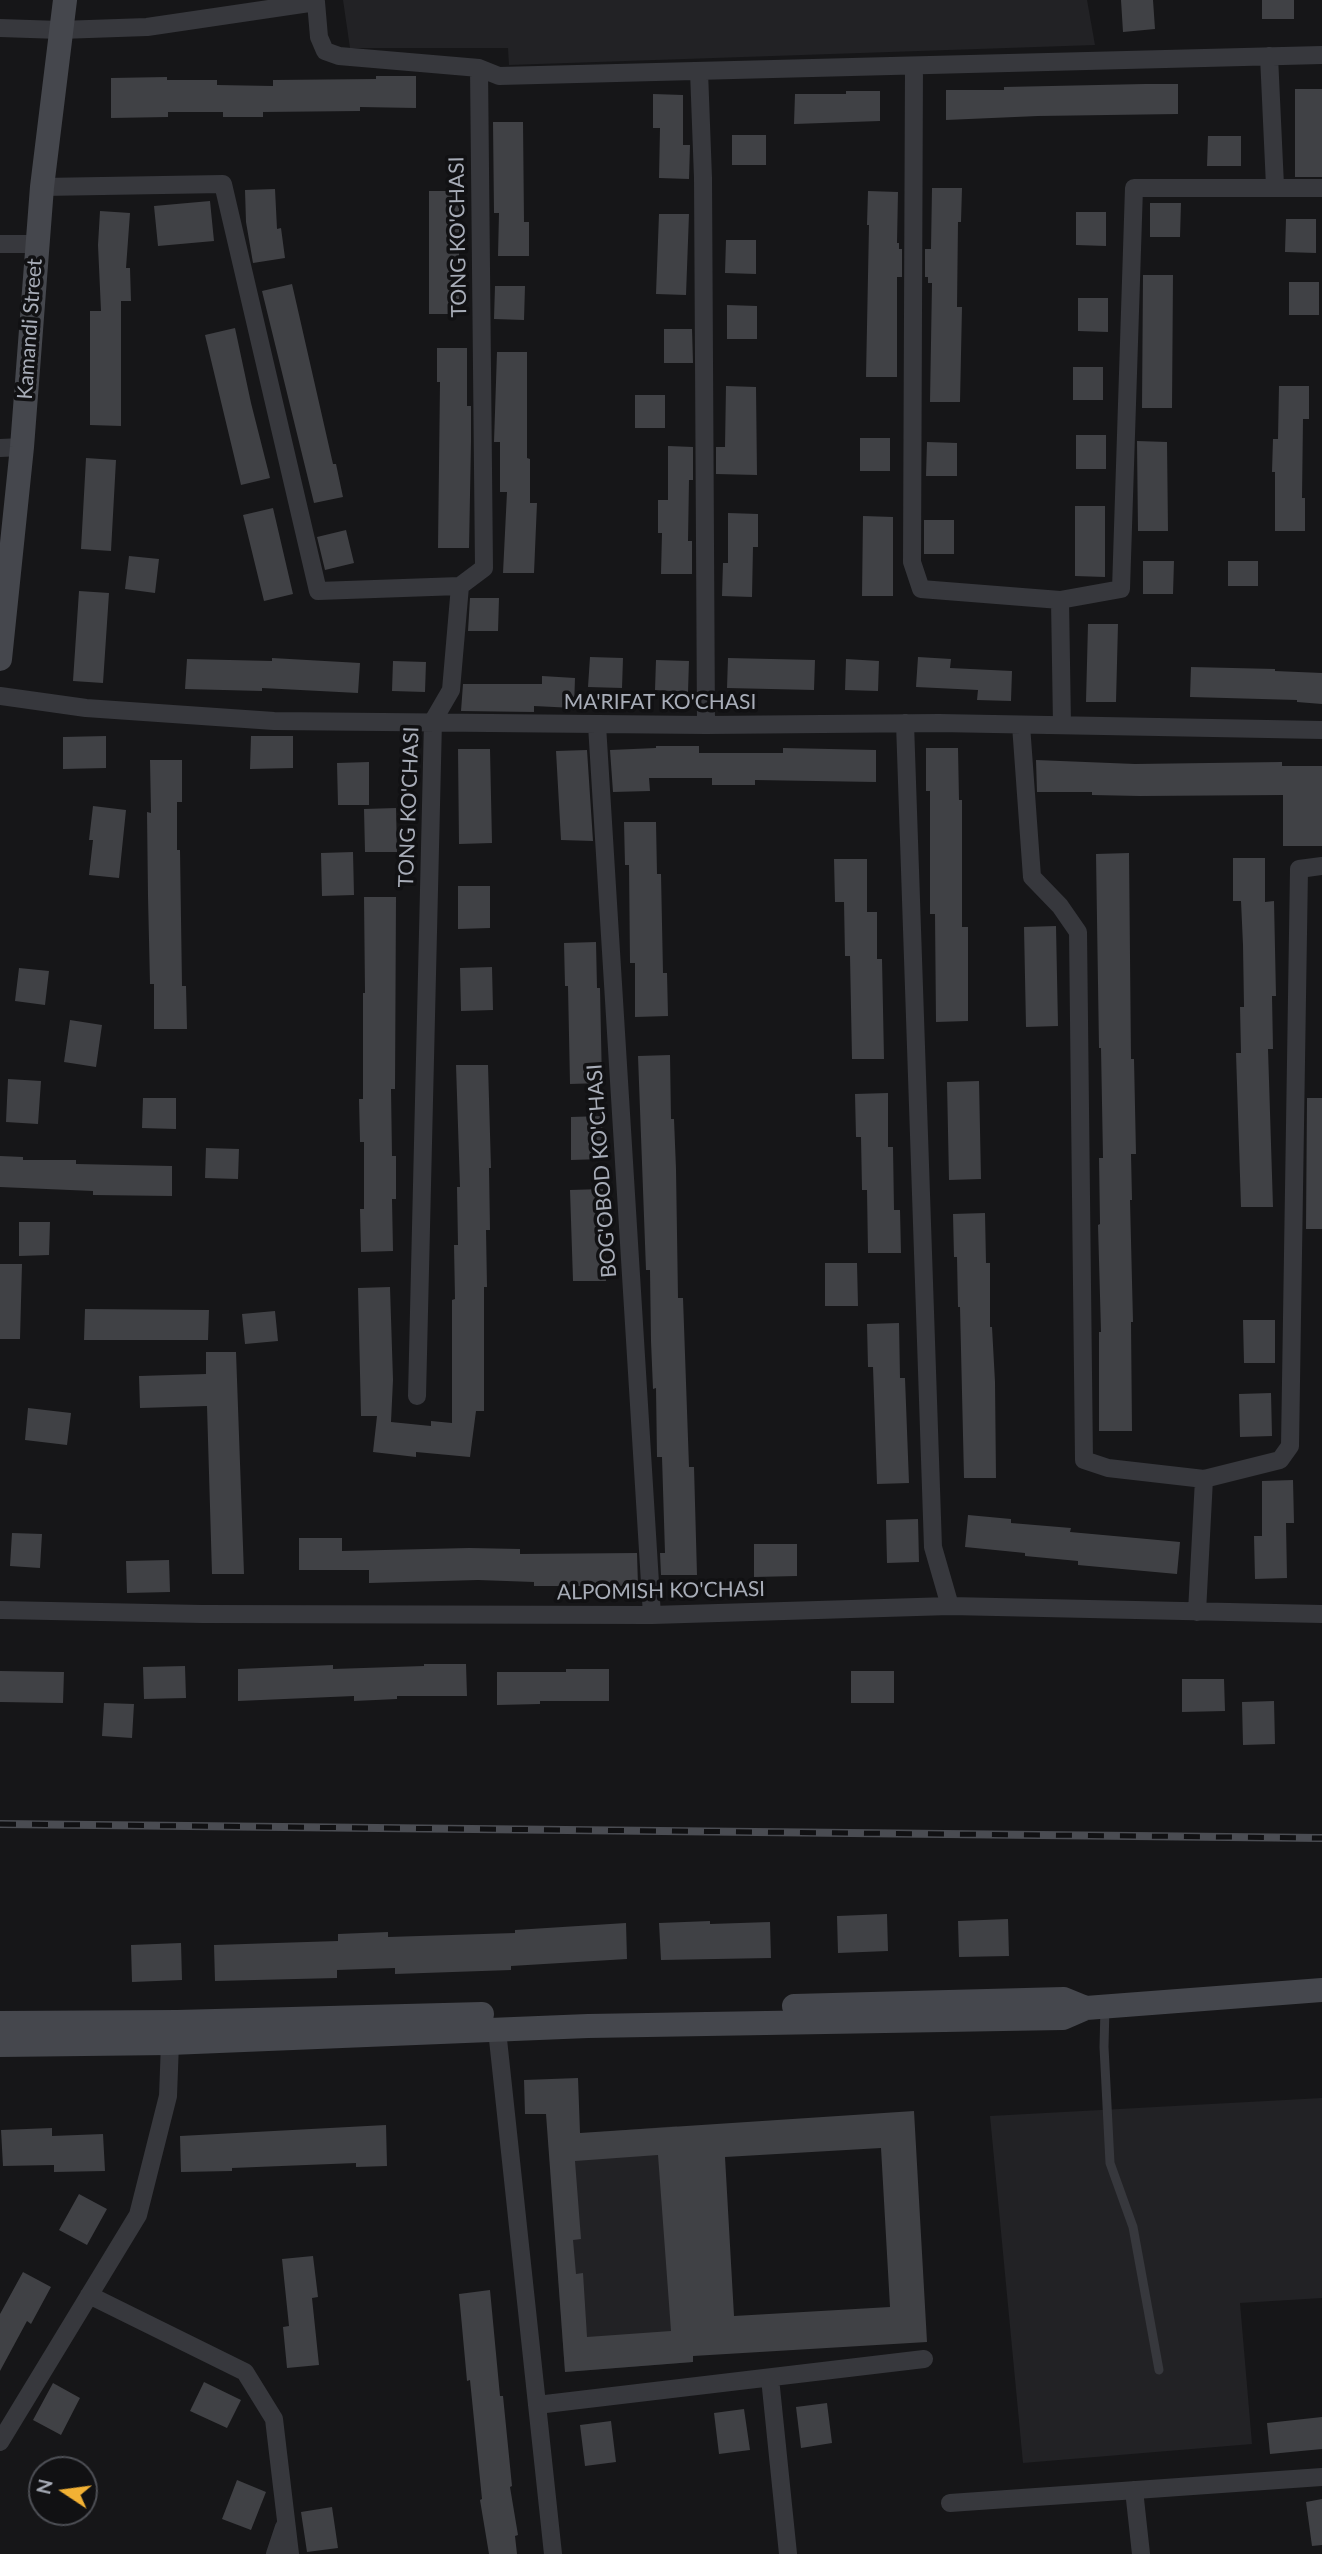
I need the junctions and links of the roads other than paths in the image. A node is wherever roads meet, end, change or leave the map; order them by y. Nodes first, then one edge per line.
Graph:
1 (65, 0) edge
2 (0, 27) edge
3 (60, 30) junction
4 (1322, 55) edge
5 (1269, 56) junction
6 (915, 66) junction
7 (479, 68) junction
8 (699, 71) junction
9 (1275, 186) junction
10 (42, 187) junction
11 (1322, 188) edge
12 (0, 244) edge
13 (36, 244) junction
14 (11, 447) edge
15 (460, 586) junction
16 (1060, 600) junction
17 (0, 659) edge
18 (0, 696) edge
19 (433, 722) junction
20 (905, 723) junction
21 (1021, 724) junction
22 (597, 725) junction
23 (1062, 725) junction
24 (706, 726) junction
25 (1322, 730) edge
26 (1322, 866) edge
27 (417, 1396) dead end
28 (1204, 1479) junction
29 (950, 1606) junction
30 (0, 1610) edge
31 (1197, 1612) junction
32 (1322, 1614) edge
33 (652, 1615) junction
34 (1322, 1990) edge
35 (1095, 2008) junction
36 (0, 2023) edge
37 (497, 2030) junction
38 (170, 2043) junction
39 (0, 2045) edge
40 (89, 2295) junction
41 (924, 2359) dead end
42 (1159, 2370) dead end
43 (770, 2378) junction
44 (537, 2405) junction
45 (0, 2442) edge
46 (1322, 2477) edge
47 (1134, 2490) junction
48 (950, 2503) dead end
49 (286, 2520) junction
50 (275, 2554) edge
51 (290, 2554) edge
52 (553, 2554) edge
53 (788, 2554) edge
54 (1141, 2554) edge

1 - 3 main road, Kamandi Street
2 - 3 street
3 - 7 street
3 - 10 main road, Kamandi Street
4 - 5 street
5 - 6 street
5 - 9 street
6 - 8 street
6 - 16 street
7 - 8 street
7 - 15 street, TONG KO'CHASI
8 - 24 street
9 - 11 street
9 - 16 street
10 - 13 main road, Kamandi Street
10 - 15 street
12 - 13 street
13 - 14 main road, Kamandi Street
14 - 17 main road, Kamandi Street
15 - 19 street, TONG KO'CHASI
16 - 23 street
18 - 19 street, MA'RIFAT KO'CHASI
19 - 22 street, MA'RIFAT KO'CHASI
19 - 27 street, TONG KO'CHASI
20 - 21 street, MA'RIFAT KO'CHASI
20 - 24 street, MA'RIFAT KO'CHASI
20 - 29 street
21 - 23 street, MA'RIFAT KO'CHASI
21 - 28 street
22 - 24 street, MA'RIFAT KO'CHASI
22 - 33 street, BOG'OBOD KO'CHASI
23 - 25 street, MA'RIFAT KO'CHASI
26 - 28 street
28 - 31 street
29 - 31 street, ALPOMISH KO'CHASI
29 - 33 street, ALPOMISH KO'CHASI
30 - 33 street, ALPOMISH KO'CHASI
31 - 32 street, ALPOMISH KO'CHASI
34 - 35 main road
35 - 36 main road
35 - 37 main road
35 - 42 lane
37 - 38 main road
37 - 44 street
38 - 39 main road
38 - 40 street
40 - 45 street
40 - 49 street
41 - 43 street
43 - 44 street
43 - 53 street
44 - 52 street
46 - 47 street
47 - 48 street
47 - 54 street
49 - 50 street
49 - 51 street

